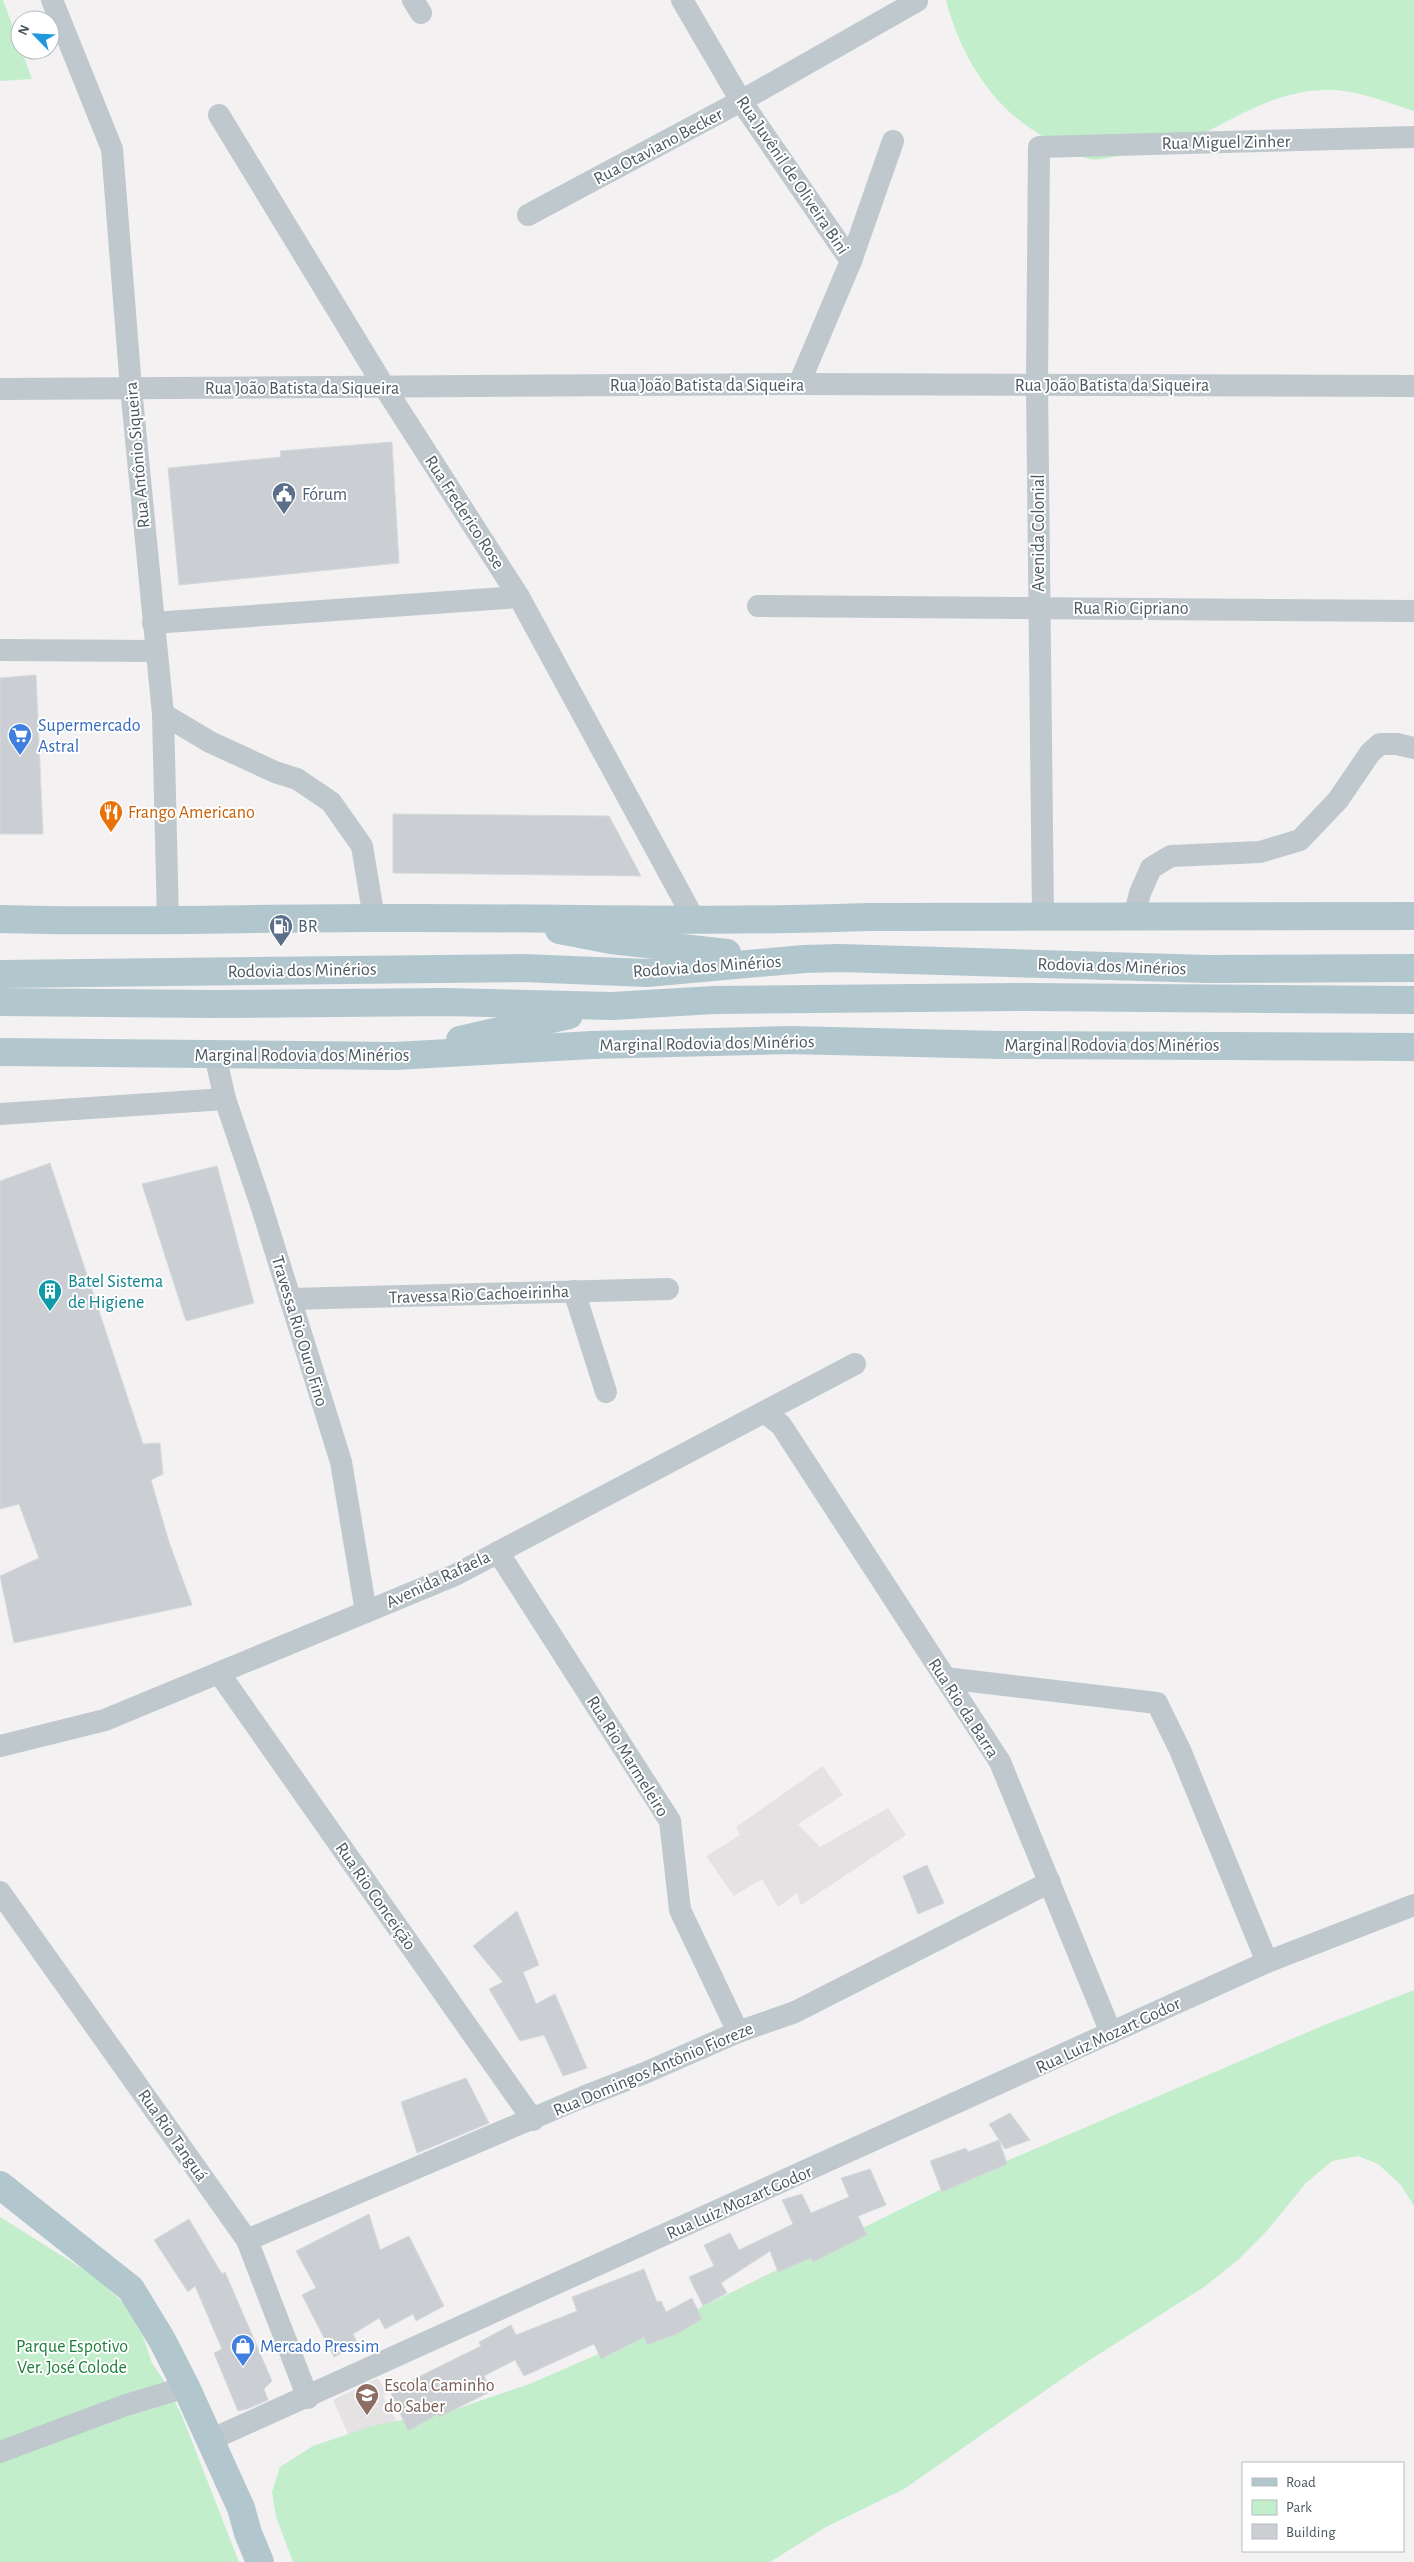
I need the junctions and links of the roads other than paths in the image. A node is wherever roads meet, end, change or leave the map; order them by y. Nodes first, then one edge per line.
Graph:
1 (52, 0) edge
2 (682, 0) edge
3 (917, 1) edge
4 (741, 101) junction
5 (219, 115) dead end
6 (1414, 137) edge
7 (893, 141) dead end
8 (1039, 147) joint
9 (528, 215) dead end
10 (851, 261) junction
11 (799, 384) junction
12 (1037, 385) junction
13 (1414, 386) edge
14 (131, 388) junction
15 (385, 388) junction
16 (0, 389) edge
17 (520, 597) junction
18 (758, 606) dead end
19 (1038, 608) junction
20 (1414, 610) edge
21 (153, 623) junction
22 (0, 650) edge
23 (155, 651) junction
24 (163, 714) junction
25 (1414, 748) edge
26 (1414, 916) edge
27 (1134, 917) junction
28 (374, 918) junction
29 (1043, 918) junction
30 (0, 919) edge
31 (694, 919) junction
32 (506, 920) junction
33 (168, 921) junction
34 (804, 959) junction
35 (1414, 968) edge
36 (0, 974) edge
37 (1414, 1000) edge
38 (0, 1002) edge
39 (605, 1006) junction
40 (1414, 1047) edge
41 (0, 1052) edge
42 (215, 1056) junction
43 (395, 1056) junction
44 (225, 1099) junction
45 (0, 1114) edge
46 (668, 1289) dead end
47 (574, 1291) junction
48 (290, 1299) junction
49 (855, 1364) dead end
50 (606, 1392) dead end
51 (764, 1412) junction
52 (498, 1552) junction
53 (366, 1612) junction
54 (219, 1673) junction
55 (945, 1678) junction
56 (0, 1746) edge
57 (1050, 1882) junction
58 (0, 1892) edge
59 (1414, 1905) edge
60 (1267, 1962) junction
61 (738, 2032) junction
62 (1111, 2033) junction
63 (533, 2120) junction
64 (0, 2185) edge
65 (247, 2240) junction
66 (186, 2387) junction
67 (308, 2398) junction
68 (210, 2440) junction
69 (0, 2452) edge
70 (260, 2562) edge

1 - 14 street, Rua Antônio Siqueira
2 - 4 street, Rua Juvênil de Oliveira Bini
3 - 4 street, Rua Otaviano Becker
4 - 9 street, Rua Otaviano Becker
4 - 10 street, Rua Juvênil de Oliveira Bini
5 - 15 street, Rua Frederico Rose
6 - 8 street, Rua Miguel Zinher
7 - 10 street
8 - 12 street, Avenida Colonial
10 - 11 street, Rua Juvênil de Oliveira Bini
11 - 12 street, Rua João Batista da Siqueira
11 - 15 street, Rua João Batista da Siqueira
12 - 13 street, Rua João Batista da Siqueira
12 - 19 street, Avenida Colonial
14 - 15 street, Rua João Batista da Siqueira
14 - 16 street, Rua João Batista da Siqueira
14 - 21 street, Rua Antônio Siqueira
15 - 17 street, Rua Frederico Rose
17 - 21 street
17 - 31 street, Rua Frederico Rose
18 - 19 street, Rua Rio Cipriano
19 - 20 street, Rua Rio Cipriano
19 - 29 street, Avenida Colonial
21 - 23 street, Rua Antônio Siqueira
22 - 23 street
23 - 24 street, Rua Antônio Siqueira
24 - 28 street
24 - 33 street, Rua Antônio Siqueira
25 - 27 street
26 - 27 main road
27 - 29 main road
28 - 32 main road
28 - 33 main road
29 - 31 main road
30 - 33 main road
31 - 32 main road
32 - 34 main road
34 - 35 main road, Rodovia dos Minérios
34 - 36 main road, Rodovia dos Minérios
37 - 39 main road, Rodovia dos Minérios
38 - 39 main road, Rodovia dos Minérios
39 - 43 main road
40 - 43 main road, Marginal Rodovia dos Minérios
41 - 42 main road, Marginal Rodovia dos Minérios
42 - 43 main road, Marginal Rodovia dos Minérios
42 - 44 street, Travessa Rio Ouro Fino
44 - 45 street
44 - 48 street, Travessa Rio Ouro Fino
46 - 47 street, Travessa Rio Cachoeirinha
47 - 48 street, Travessa Rio Cachoeirinha
47 - 50 street
48 - 53 street, Travessa Rio Ouro Fino
49 - 51 street, Avenida Rafaela
51 - 52 street, Avenida Rafaela
51 - 55 street, Rua Rio da Barra
52 - 53 street, Avenida Rafaela
52 - 61 street, Rua Rio Marmeleiro
53 - 54 street, Avenida Rafaela
54 - 56 street, Avenida Rafaela
54 - 63 street, Rua Rio Conceição
55 - 57 street, Rua Rio da Barra
55 - 60 street
57 - 61 street, Rua Domingos Antônio Fioreze
57 - 62 street, Rua Rio da Barra
58 - 65 street, Rua Rio Tanguá
59 - 60 street, Rua Luiz Mozart Godor
60 - 62 street, Rua Luiz Mozart Godor
61 - 63 street, Rua Domingos Antônio Fioreze
62 - 67 street, Rua Luiz Mozart Godor
63 - 65 street, Rua Domingos Antônio Fioreze
64 - 66 main road
65 - 67 street, Rua Rio Tanguá
66 - 68 main road
66 - 69 street
67 - 68 street, Rua Luiz Mozart Godor
68 - 70 main road

